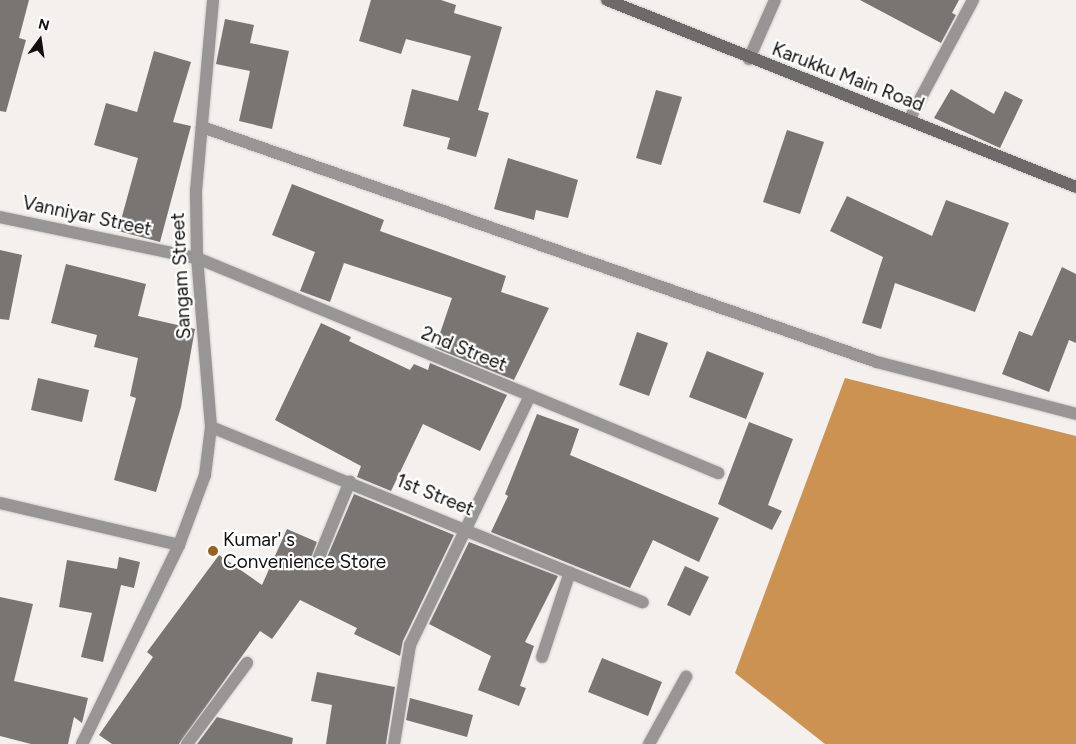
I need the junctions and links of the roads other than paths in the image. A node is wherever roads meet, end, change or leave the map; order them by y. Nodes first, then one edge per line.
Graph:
1 (213, 0) edge
2 (607, 0) edge
3 (775, 0) edge
4 (973, 0) edge
5 (749, 59) junction
6 (909, 120) junction
7 (202, 127) junction
8 (1076, 186) edge
9 (0, 217) edge
10 (196, 258) junction
11 (530, 396) junction
12 (1076, 414) edge
13 (211, 427) junction
14 (718, 473) dead end
15 (350, 481) junction
16 (0, 504) edge
17 (466, 528) junction
18 (179, 546) junction
19 (316, 562) dead end
20 (570, 572) junction
21 (643, 602) dead end
22 (542, 657) dead end
23 (248, 663) dead end
24 (686, 677) dead end
25 (82, 744) edge
26 (186, 744) edge
27 (394, 744) edge
28 (649, 744) edge

1 - 7 street, Sangam Street
2 - 5 main road, Karukku Main Road
3 - 5 street
4 - 6 street
5 - 6 main road, Karukku Main Road
6 - 8 main road, Karukku Main Road
7 - 10 street, Sangam Street
7 - 12 street
9 - 10 street, Vanniyar Street
10 - 11 street, 2nd Street
10 - 13 street, Sangam Street
11 - 14 street, 2nd Street
11 - 17 street
13 - 15 street, 1st Street
13 - 18 street, Sangam Street
15 - 17 street, 1st Street
15 - 19 street
16 - 18 street
17 - 20 street, 1st Street
17 - 27 street
18 - 25 street, Sangam Street
20 - 21 street, 1st Street
20 - 22 street
23 - 26 street
24 - 28 street

